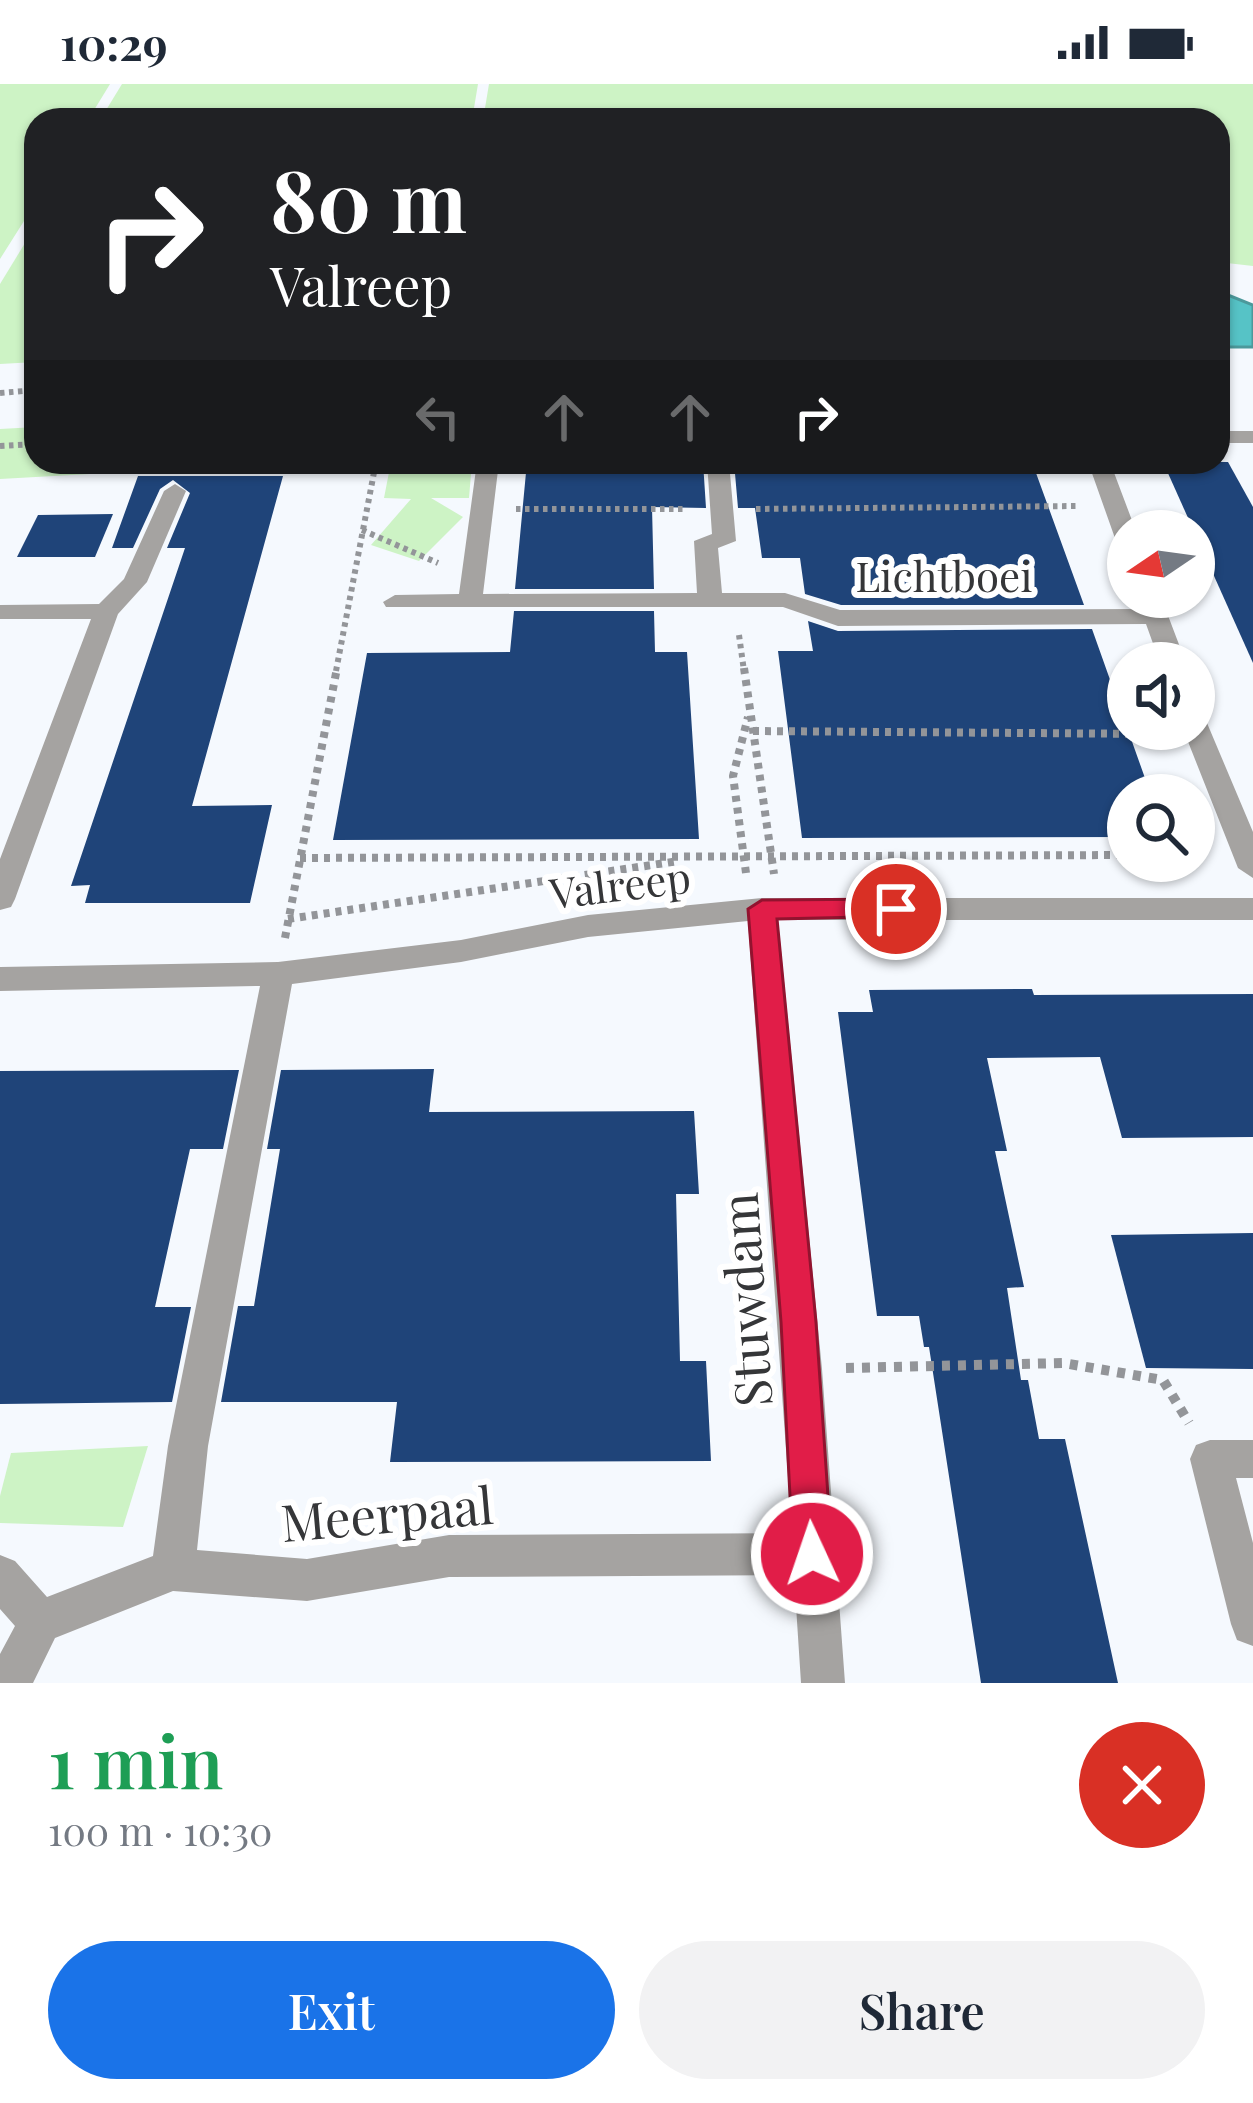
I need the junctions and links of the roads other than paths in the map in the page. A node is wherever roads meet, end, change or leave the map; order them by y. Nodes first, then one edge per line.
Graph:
1 (487, 474) edge
2 (719, 474) edge
3 (1103, 474) edge
4 (175, 491) dead end
5 (1116, 510) edge
6 (472, 590) junction
7 (395, 602) dead end
8 (722, 602) junction
9 (1107, 609) edge
10 (106, 611) junction
11 (0, 613) edge
12 (1205, 750) edge
13 (1253, 868) edge
14 (0, 899) edge
15 (1253, 908) edge
16 (762, 909) junction
17 (278, 974) junction
18 (0, 979) edge
19 (1253, 1459) edge
20 (812, 1554) junction
21 (173, 1570) junction
22 (0, 1576) edge
23 (40, 1622) junction
24 (1253, 1624) edge
25 (9, 1683) edge
26 (823, 1683) edge

1 - 6 street
2 - 8 street
3 - 5 street
4 - 10 street
6 - 7 street, Lichtboei
6 - 8 street, Lichtboei
8 - 9 street, Lichtboei
10 - 11 street
10 - 14 street
12 - 13 street
15 - 16 street, Valreep
16 - 17 street, Valreep
16 - 20 street, Stuwdam
17 - 18 street, Valreep
17 - 21 street
19 - 24 street
20 - 21 street, Meerpaal
20 - 26 street, Stuwdam
21 - 23 street, Meerpaal
22 - 23 street
23 - 25 street

